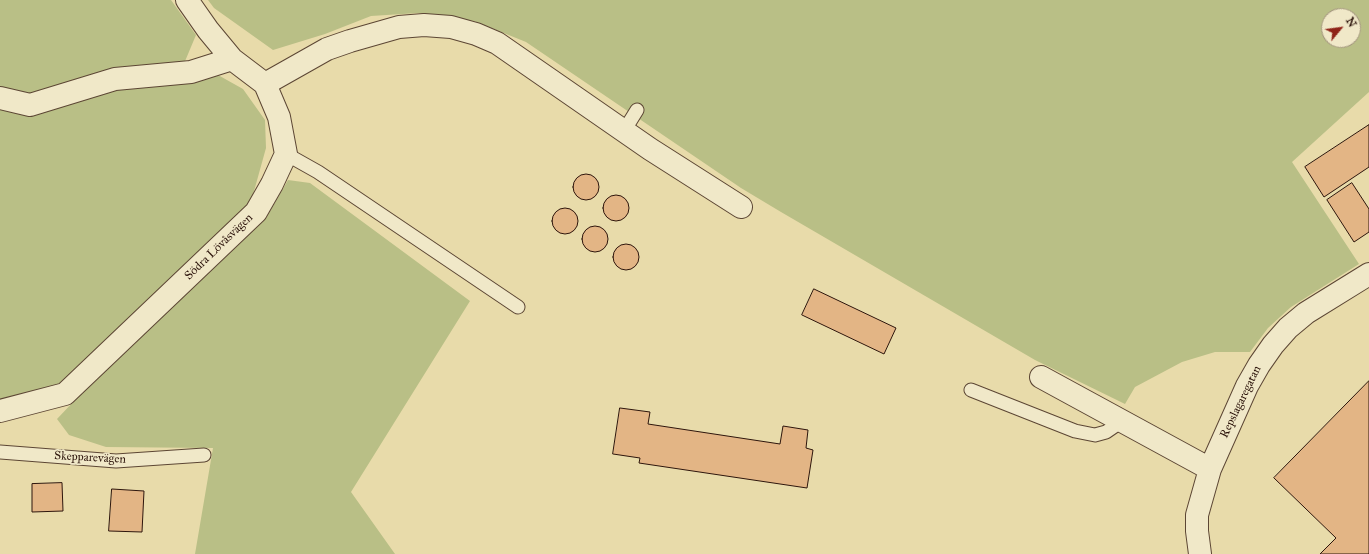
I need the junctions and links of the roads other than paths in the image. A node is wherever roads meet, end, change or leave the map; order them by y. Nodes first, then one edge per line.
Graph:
1 (187, 0) edge
2 (232, 59) junction
3 (265, 84) junction
4 (0, 98) edge
5 (637, 110) dead end
6 (624, 131) junction
7 (286, 154) junction
8 (742, 207) dead end
9 (1369, 274) edge
10 (518, 307) dead end
11 (1040, 377) dead end
12 (971, 390) dead end
13 (0, 411) edge
14 (1122, 421) junction
15 (0, 452) edge
16 (204, 455) dead end
17 (1210, 469) junction
18 (1200, 554) edge

1 - 2 street
2 - 3 street
2 - 4 street
3 - 6 street
3 - 7 street
5 - 6 lane
6 - 8 street
7 - 10 lane
7 - 13 street, Södra Lövåsvägen
9 - 17 street, Repslagaregatan
11 - 14 street
12 - 14 lane
14 - 17 street
15 - 16 lane, Skepparevägen
17 - 18 street, Repslagaregatan

